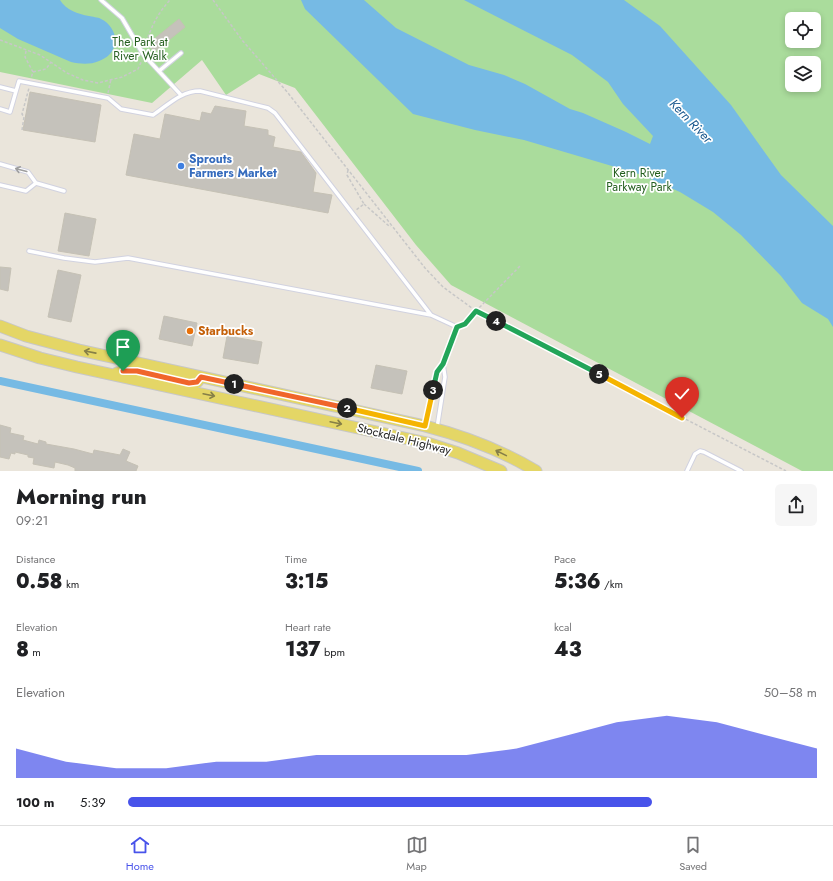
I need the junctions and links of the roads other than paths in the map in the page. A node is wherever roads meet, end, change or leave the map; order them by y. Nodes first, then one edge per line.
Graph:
1 (101, 0) edge
2 (181, 53) dead end
3 (159, 71) junction
4 (0, 87) edge
5 (16, 91) junction
6 (181, 95) junction
7 (0, 109) edge
8 (0, 164) edge
9 (36, 183) junction
10 (0, 185) edge
11 (64, 191) dead end
12 (29, 251) dead end
13 (431, 315) junction
14 (0, 326) edge
15 (0, 345) edge
16 (443, 364) junction
17 (112, 374) junction
18 (201, 377) junction
19 (425, 426) junction
20 (437, 429) junction
21 (501, 471) edge
22 (536, 471) edge
23 (688, 471) edge
24 (741, 471) edge

1 - 3 lane
2 - 3 lane
3 - 6 lane
4 - 5 lane
5 - 6 lane
5 - 7 lane
6 - 13 lane
9 -> 8 lane
9 - 10 lane
9 - 11 lane
12 - 13 lane
13 - 16 lane
18 -> 14 main road, Stockdale Highway
15 - 17 main road, Stockdale Highway
16 - 19 lane
16 - 20 lane
17 - 18 main road
17 -> 21 main road, Stockdale Highway
18 - 19 main road, Stockdale Highway
19 - 20 main road, Stockdale Highway
22 -> 20 main road, Stockdale Highway
23 - 24 lane

